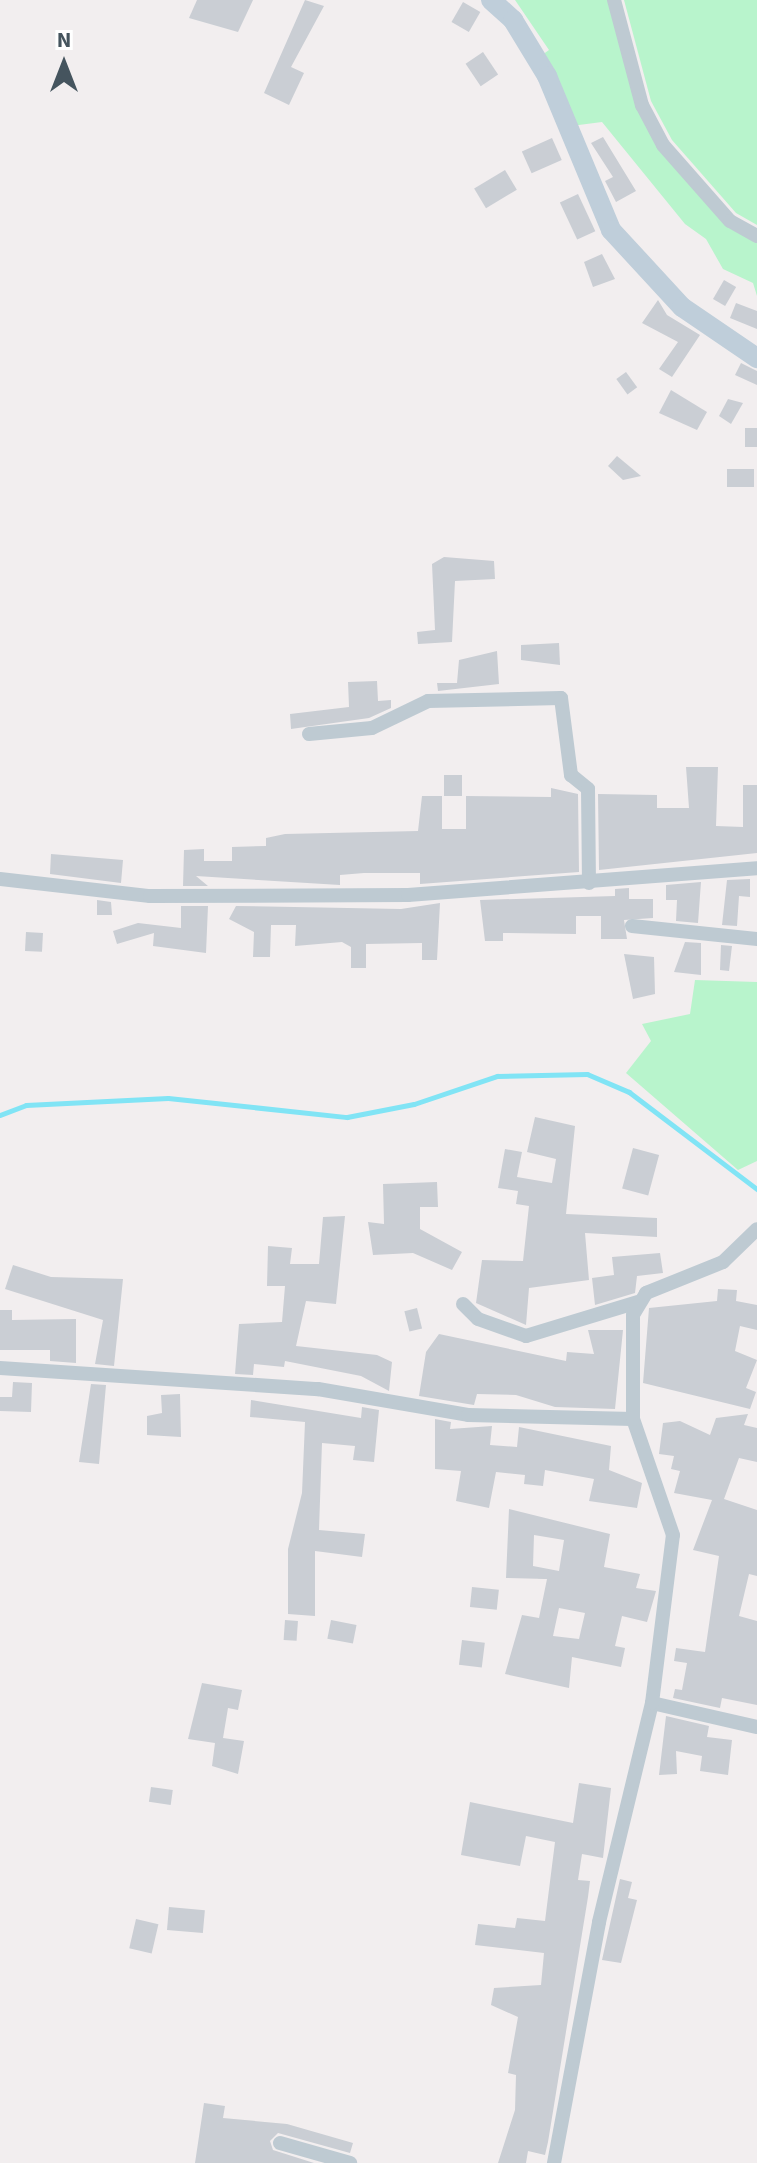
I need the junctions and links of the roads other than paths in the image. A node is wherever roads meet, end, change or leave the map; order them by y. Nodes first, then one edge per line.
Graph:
1 (491, 0) edge
2 (614, 0) edge
3 (757, 236) edge
4 (757, 358) edge
5 (309, 734) dead end
6 (757, 868) edge
7 (0, 879) edge
8 (589, 883) junction
9 (632, 926) dead end
10 (757, 939) edge
11 (757, 1229) edge
12 (638, 1302) junction
13 (463, 1304) dead end
14 (0, 1368) edge
15 (633, 1419) junction
16 (652, 1703) junction
17 (757, 1727) edge
18 (280, 2143) dead end
19 (350, 2163) edge
20 (554, 2163) edge

1 - 4 street
2 - 3 street
5 - 8 street
6 - 8 street
7 - 8 street
9 - 10 street
11 - 12 street
12 - 13 street
12 - 15 street
14 - 15 street
15 - 16 street
16 - 17 street
16 - 20 street
18 - 19 street

